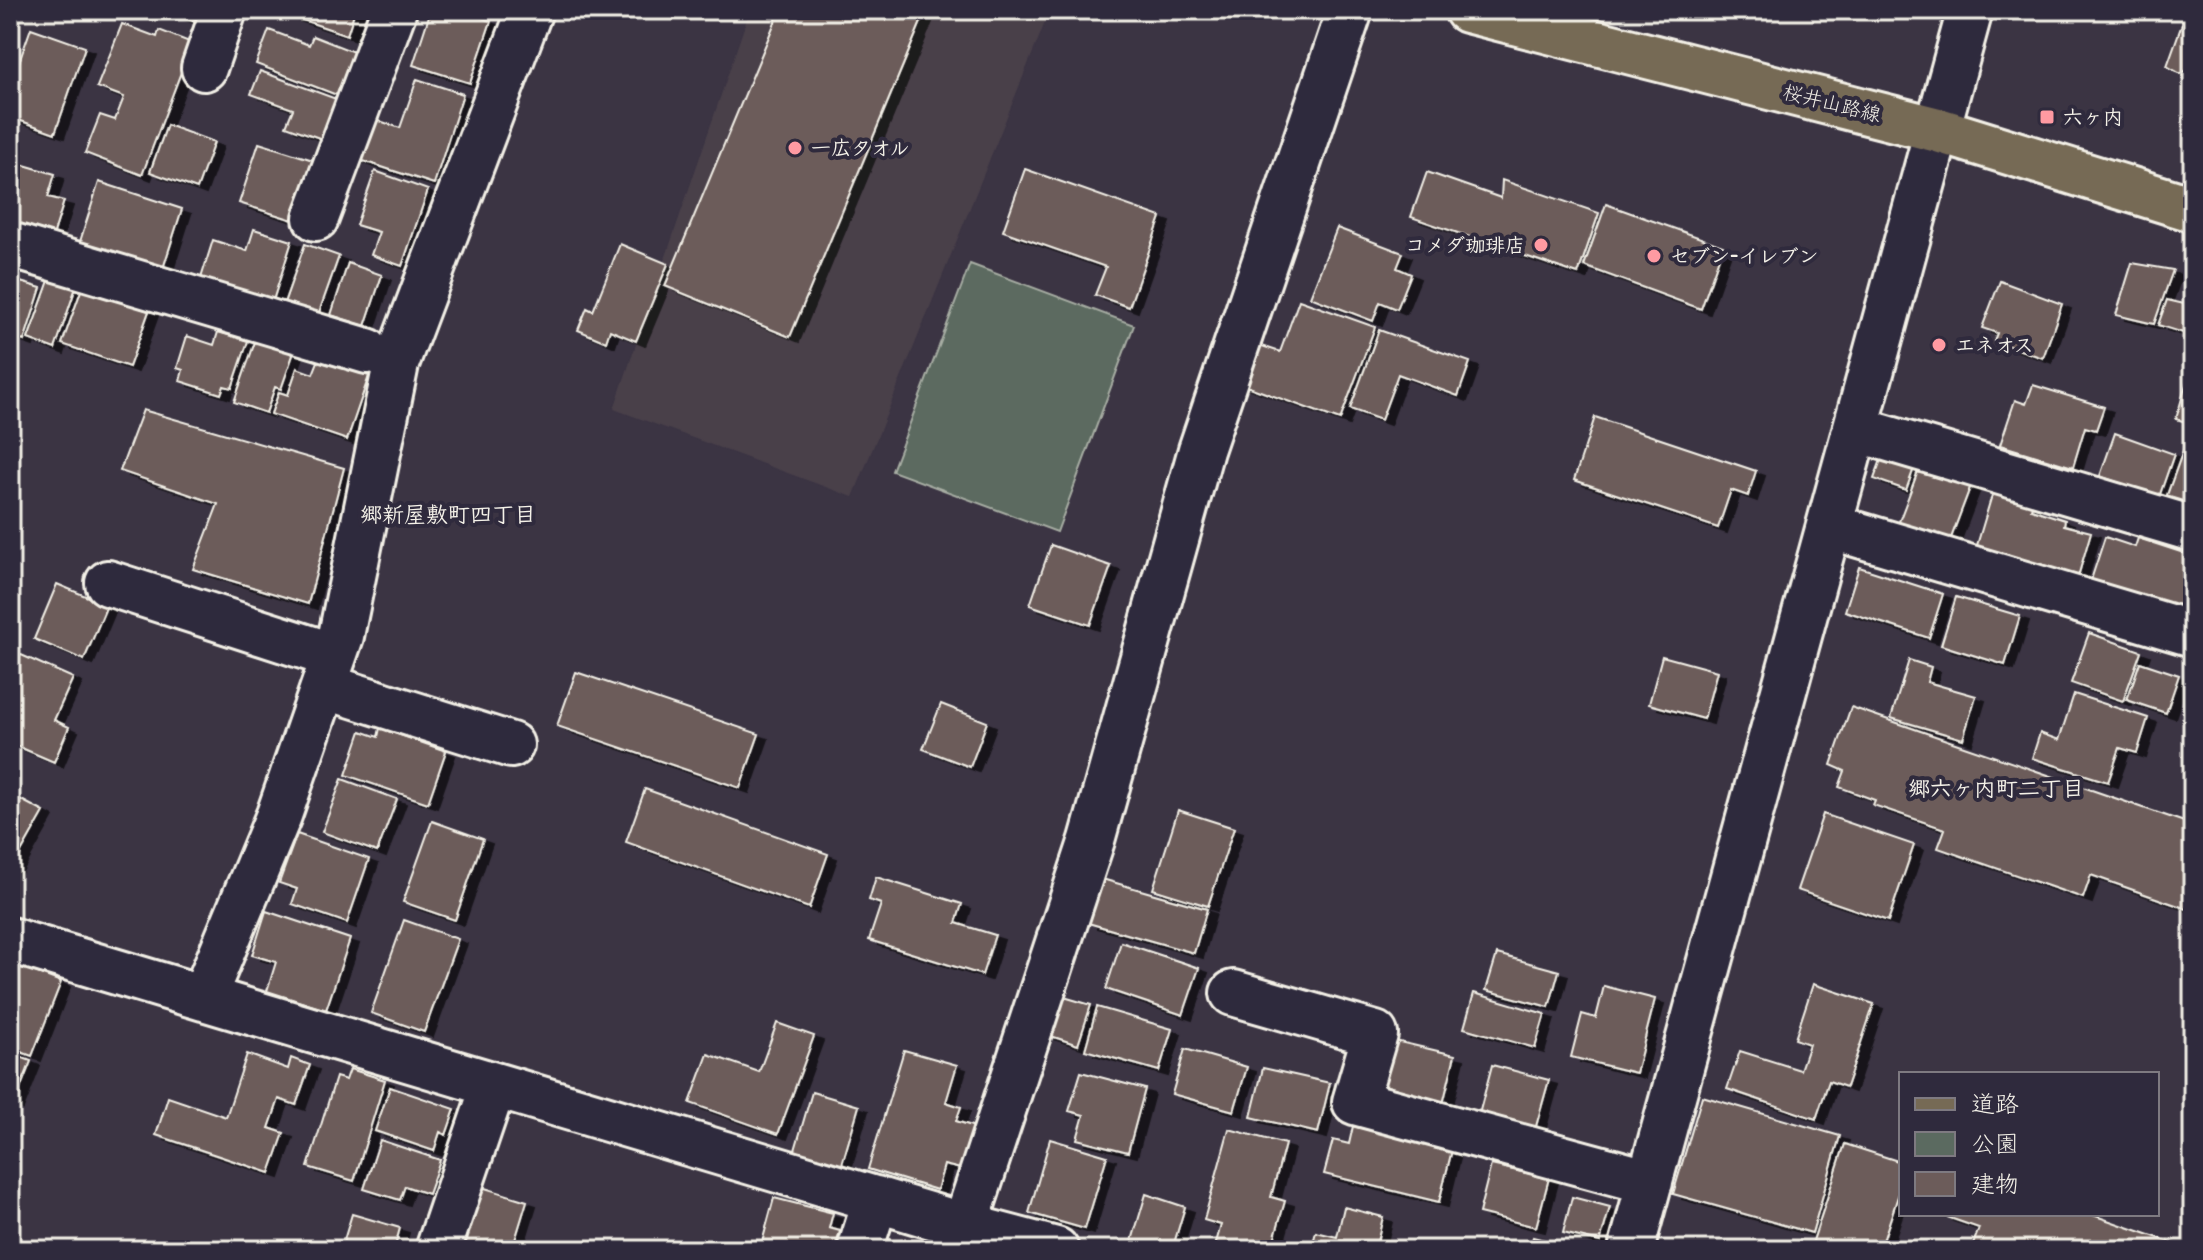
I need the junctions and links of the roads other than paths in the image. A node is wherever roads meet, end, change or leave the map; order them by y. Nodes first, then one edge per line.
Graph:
1 (224, 10) edge
2 (394, 10) edge
3 (530, 10) edge
4 (1350, 10) edge
5 (1467, 10) edge
6 (1970, 10) edge
7 (204, 68) dead end
8 (1938, 130) junction
9 (2193, 209) edge
10 (316, 218) dead end
11 (10, 245) edge
12 (367, 351) dead end
13 (1856, 429) junction
14 (1829, 526) junction
15 (2193, 529) edge
16 (108, 583) dead end
17 (2193, 634) edge
18 (329, 671) junction
19 (511, 745) dead end
20 (10, 940) edge
21 (1233, 993) dead end
22 (203, 998) junction
23 (494, 1085) junction
24 (1650, 1182) junction
25 (876, 1199) junction
26 (965, 1226) junction
27 (438, 1250) edge
28 (860, 1250) edge
29 (1056, 1250) edge
30 (1631, 1250) edge

1 - 7 street
2 - 10 street
3 - 18 street
4 - 26 street
5 - 8 main road, 桜井山路線
6 - 8 street
8 - 9 main road, 桜井山路線
8 - 13 street
11 - 12 street
13 - 14 street
13 - 15 street
14 - 17 street
14 - 24 street
16 - 18 street
18 - 19 street
18 - 22 street
20 - 22 street
21 - 24 street
22 - 23 street
23 - 25 street
23 - 27 street
24 - 30 street
25 - 26 street
25 - 28 street
26 - 29 street

